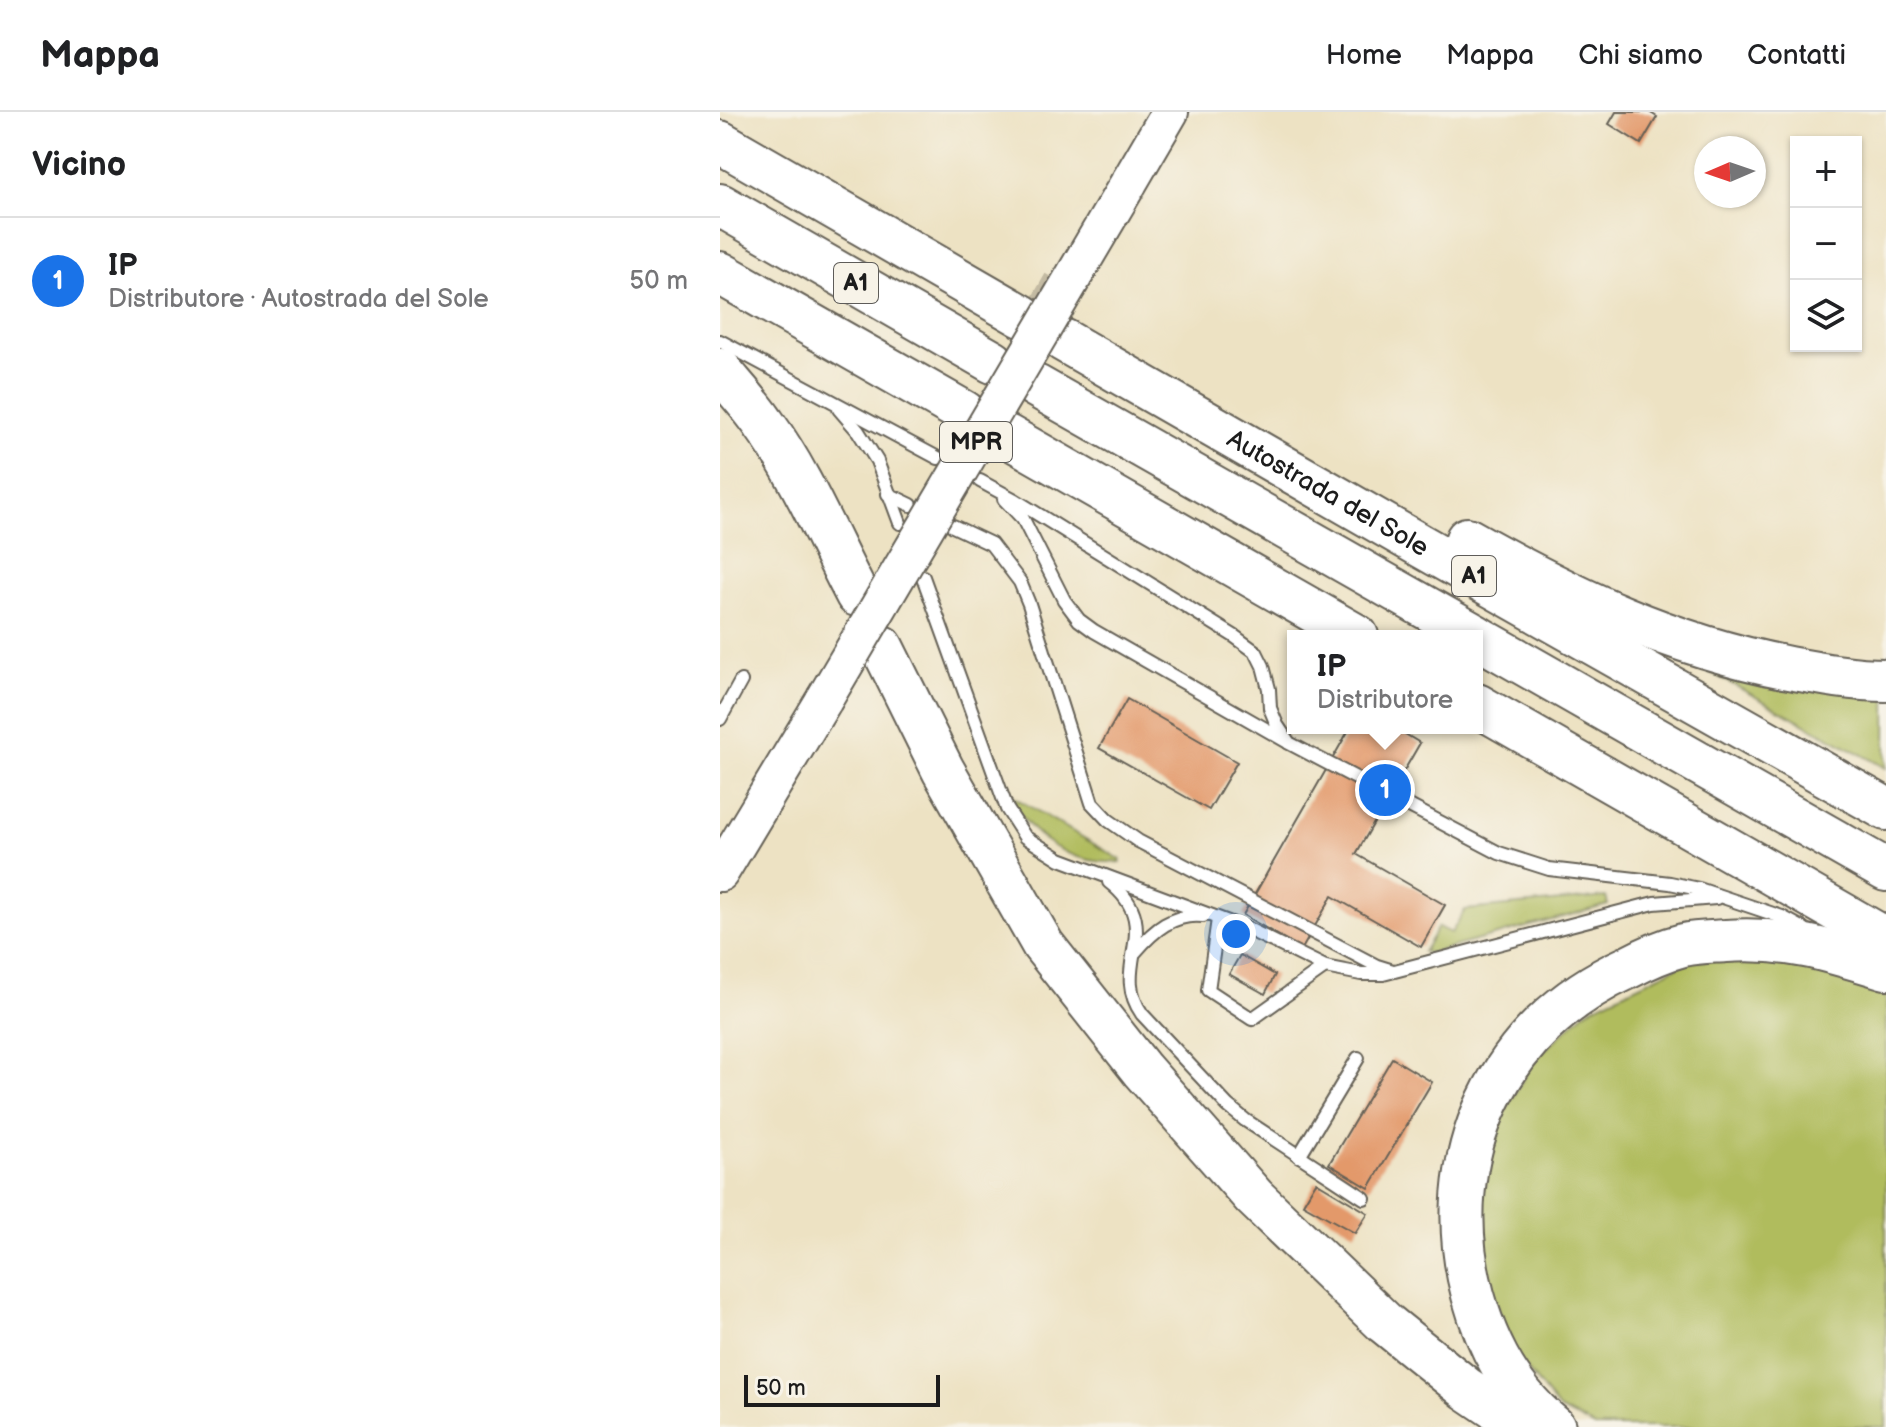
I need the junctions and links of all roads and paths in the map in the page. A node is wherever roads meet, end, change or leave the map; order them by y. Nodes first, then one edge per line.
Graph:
1 (1170, 112) edge
2 (720, 142) edge
3 (720, 205) edge
4 (720, 273) edge
5 (1029, 304) tunnel mouth
6 (720, 341) edge
7 (993, 362) dead end
8 (720, 370) edge
9 (1036, 386) dead end
10 (831, 401) junction
11 (964, 412) dead end
12 (1007, 436) dead end
13 (938, 458) dead end
14 (980, 481) dead end
15 (996, 490) junction
16 (888, 494) junction
17 (911, 505) dead end
18 (900, 523) dead end
19 (953, 526) dead end
20 (923, 577) dead end
21 (857, 595) dead end
22 (1346, 630) edge
23 (1465, 630) edge
24 (1483, 640) edge
25 (882, 647) dead end
26 (1886, 680) edge
27 (741, 681) dead end
28 (1483, 709) edge
29 (720, 719) edge
30 (1289, 743) junction
31 (1886, 809) edge
32 (1886, 870) edge
33 (720, 873) edge
34 (1097, 873) junction
35 (1730, 899) junction
36 (1216, 917) junction
37 (1133, 954) junction
38 (1884, 958) edge
39 (1325, 967) junction
40 (1395, 971) junction
41 (1358, 1058) dead end
42 (1299, 1156) junction
43 (1364, 1198) dead end
44 (1523, 1427) edge
45 (1554, 1427) edge

1 - 33 main road, MPR, bridge
2 - 5 highway
3 - 7 highway, A1
4 - 11 highway
6 - 10 lane
8 - 21 highway
9 - 23 highway, Autostrada del Sole / A1
10 - 13 lane
10 - 16 lane
12 - 22 highway
14 - 15 lane
15 - 30 lane
15 - 30 lane
16 - 17 lane
16 - 18 lane
19 - 40 lane
20 - 34 lane
24 - 32 highway, Autostrada del Sole / A1
25 - 44 highway
26 - 31 highway, Autostrada del Sole / A1
27 - 29 lane
28 - 38 highway
30 - 35 lane
34 - 36 lane
34 - 37 lane
35 - 38 lane
35 - 40 lane
36 - 37 lane
36 - 39 lane
36 - 39 lane
37 - 42 lane
38 - 45 highway
39 - 40 lane
41 - 42 lane
42 - 43 lane

